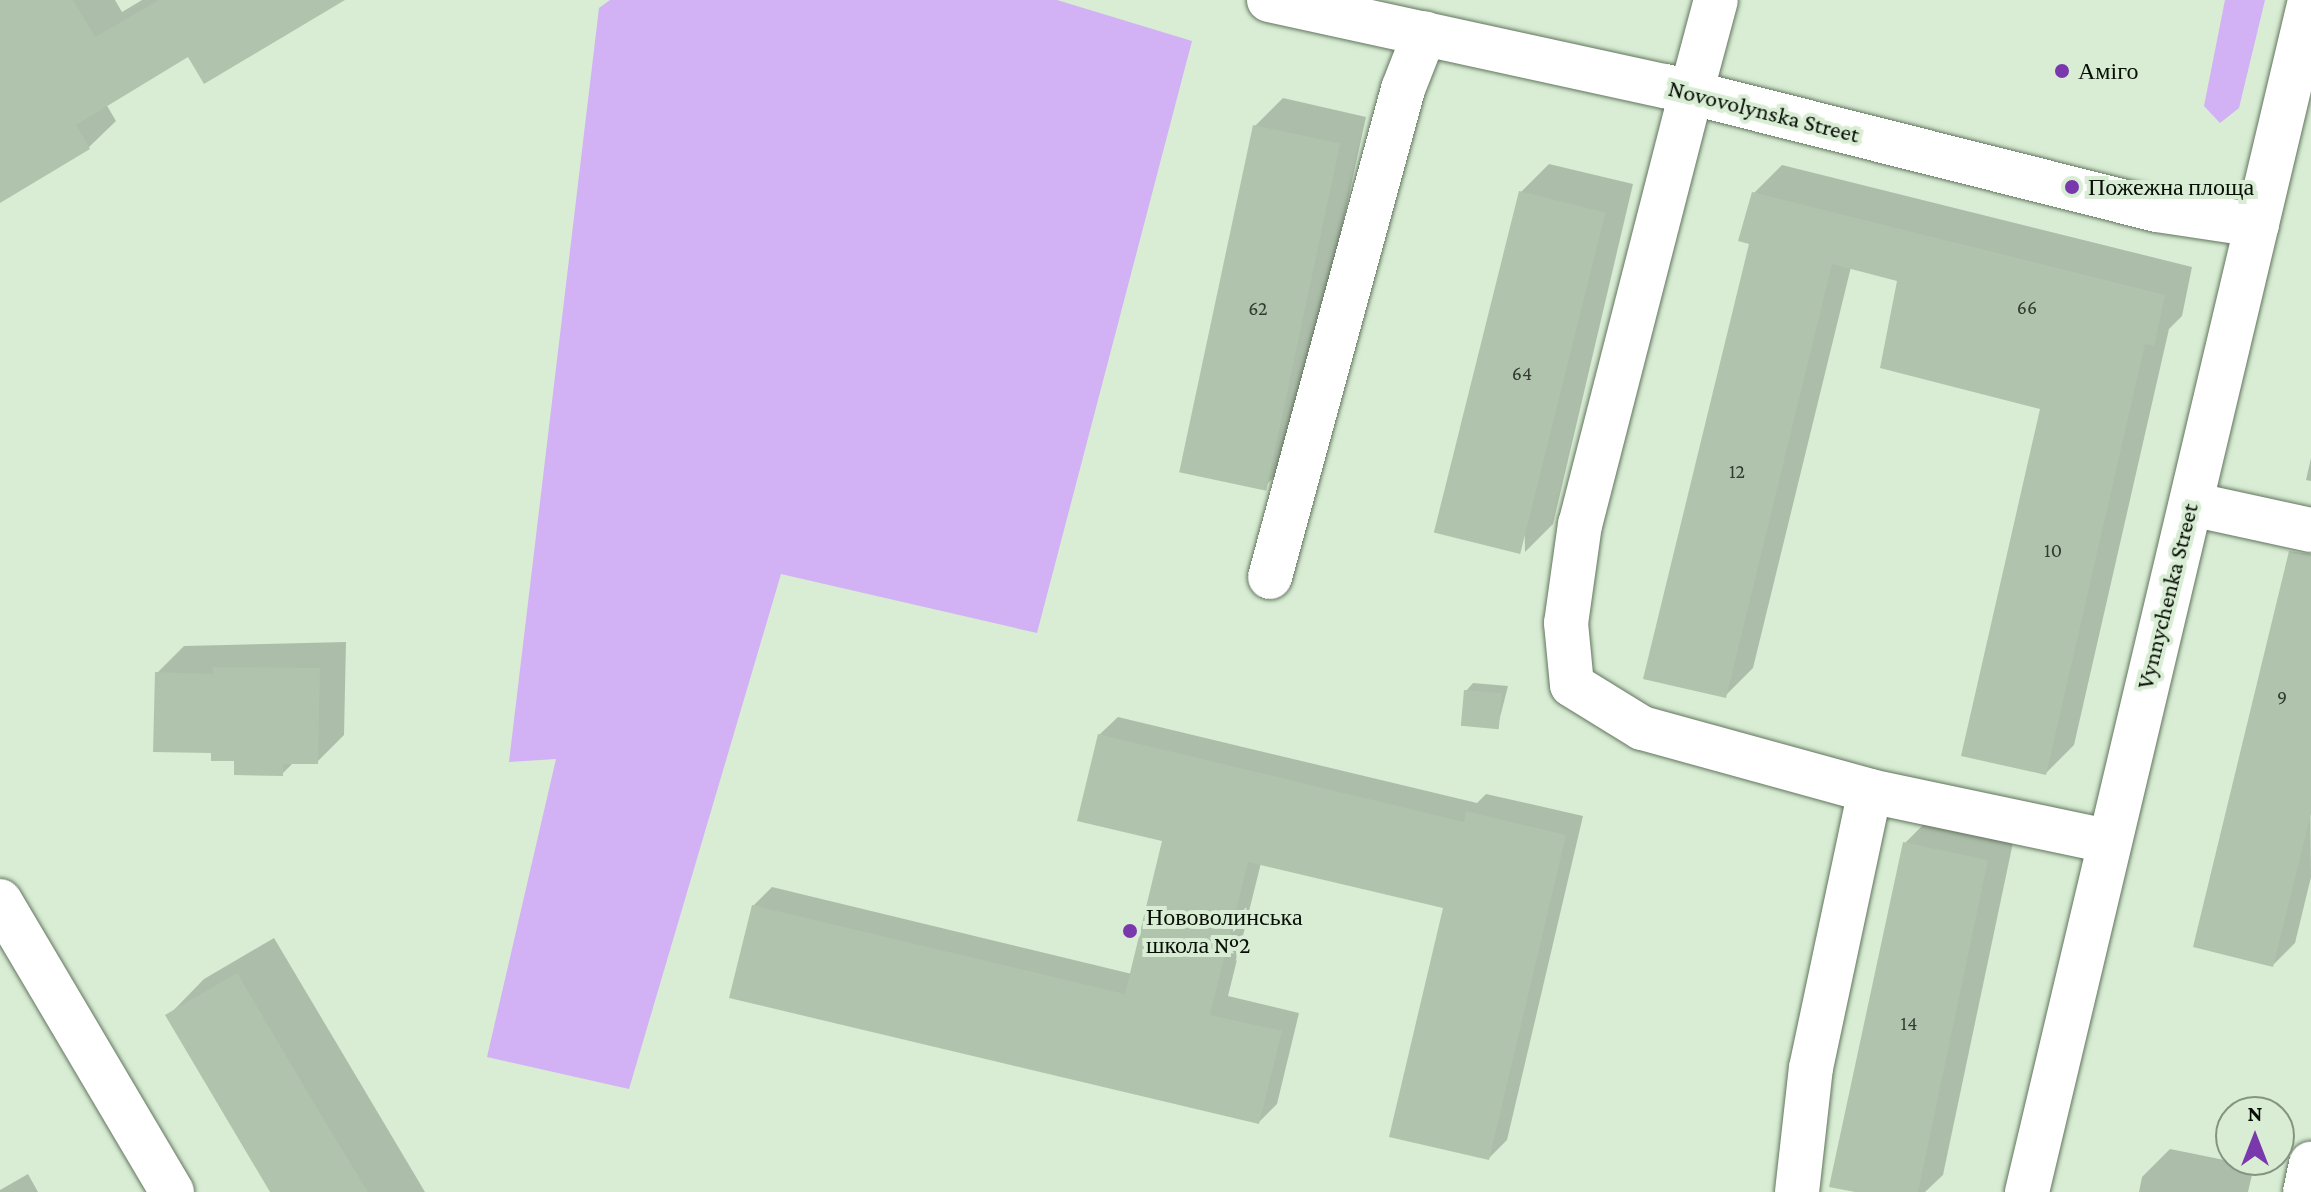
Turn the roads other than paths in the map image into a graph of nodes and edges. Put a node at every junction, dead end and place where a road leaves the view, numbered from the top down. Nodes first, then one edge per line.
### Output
1 (1269, 0) edge
2 (1716, 0) edge
3 (2310, 0) edge
4 (1425, 33) junction
5 (1691, 93) junction
6 (2257, 225) junction
7 (2191, 504) junction
8 (2311, 530) edge
9 (1270, 577) dead end
10 (1870, 791) junction
11 (2107, 841) junction
12 (0, 901) edge
13 (2311, 1164) edge
14 (172, 1192) edge
15 (1797, 1192) edge
16 (2027, 1192) edge
17 (2305, 1192) edge

1 - 4 street, Novovolynska Street
2 - 5 street
3 - 6 street, Vynnychenka Street
4 - 5 street, Novovolynska Street
4 - 9 street
5 - 6 street, Novovolynska Street
5 - 10 street
6 - 7 street, Vynnychenka Street
7 - 8 street
7 - 11 street, Vynnychenka Street
10 - 11 street
10 - 15 street
11 - 16 street, Vynnychenka Street
12 - 14 street
13 - 17 street

